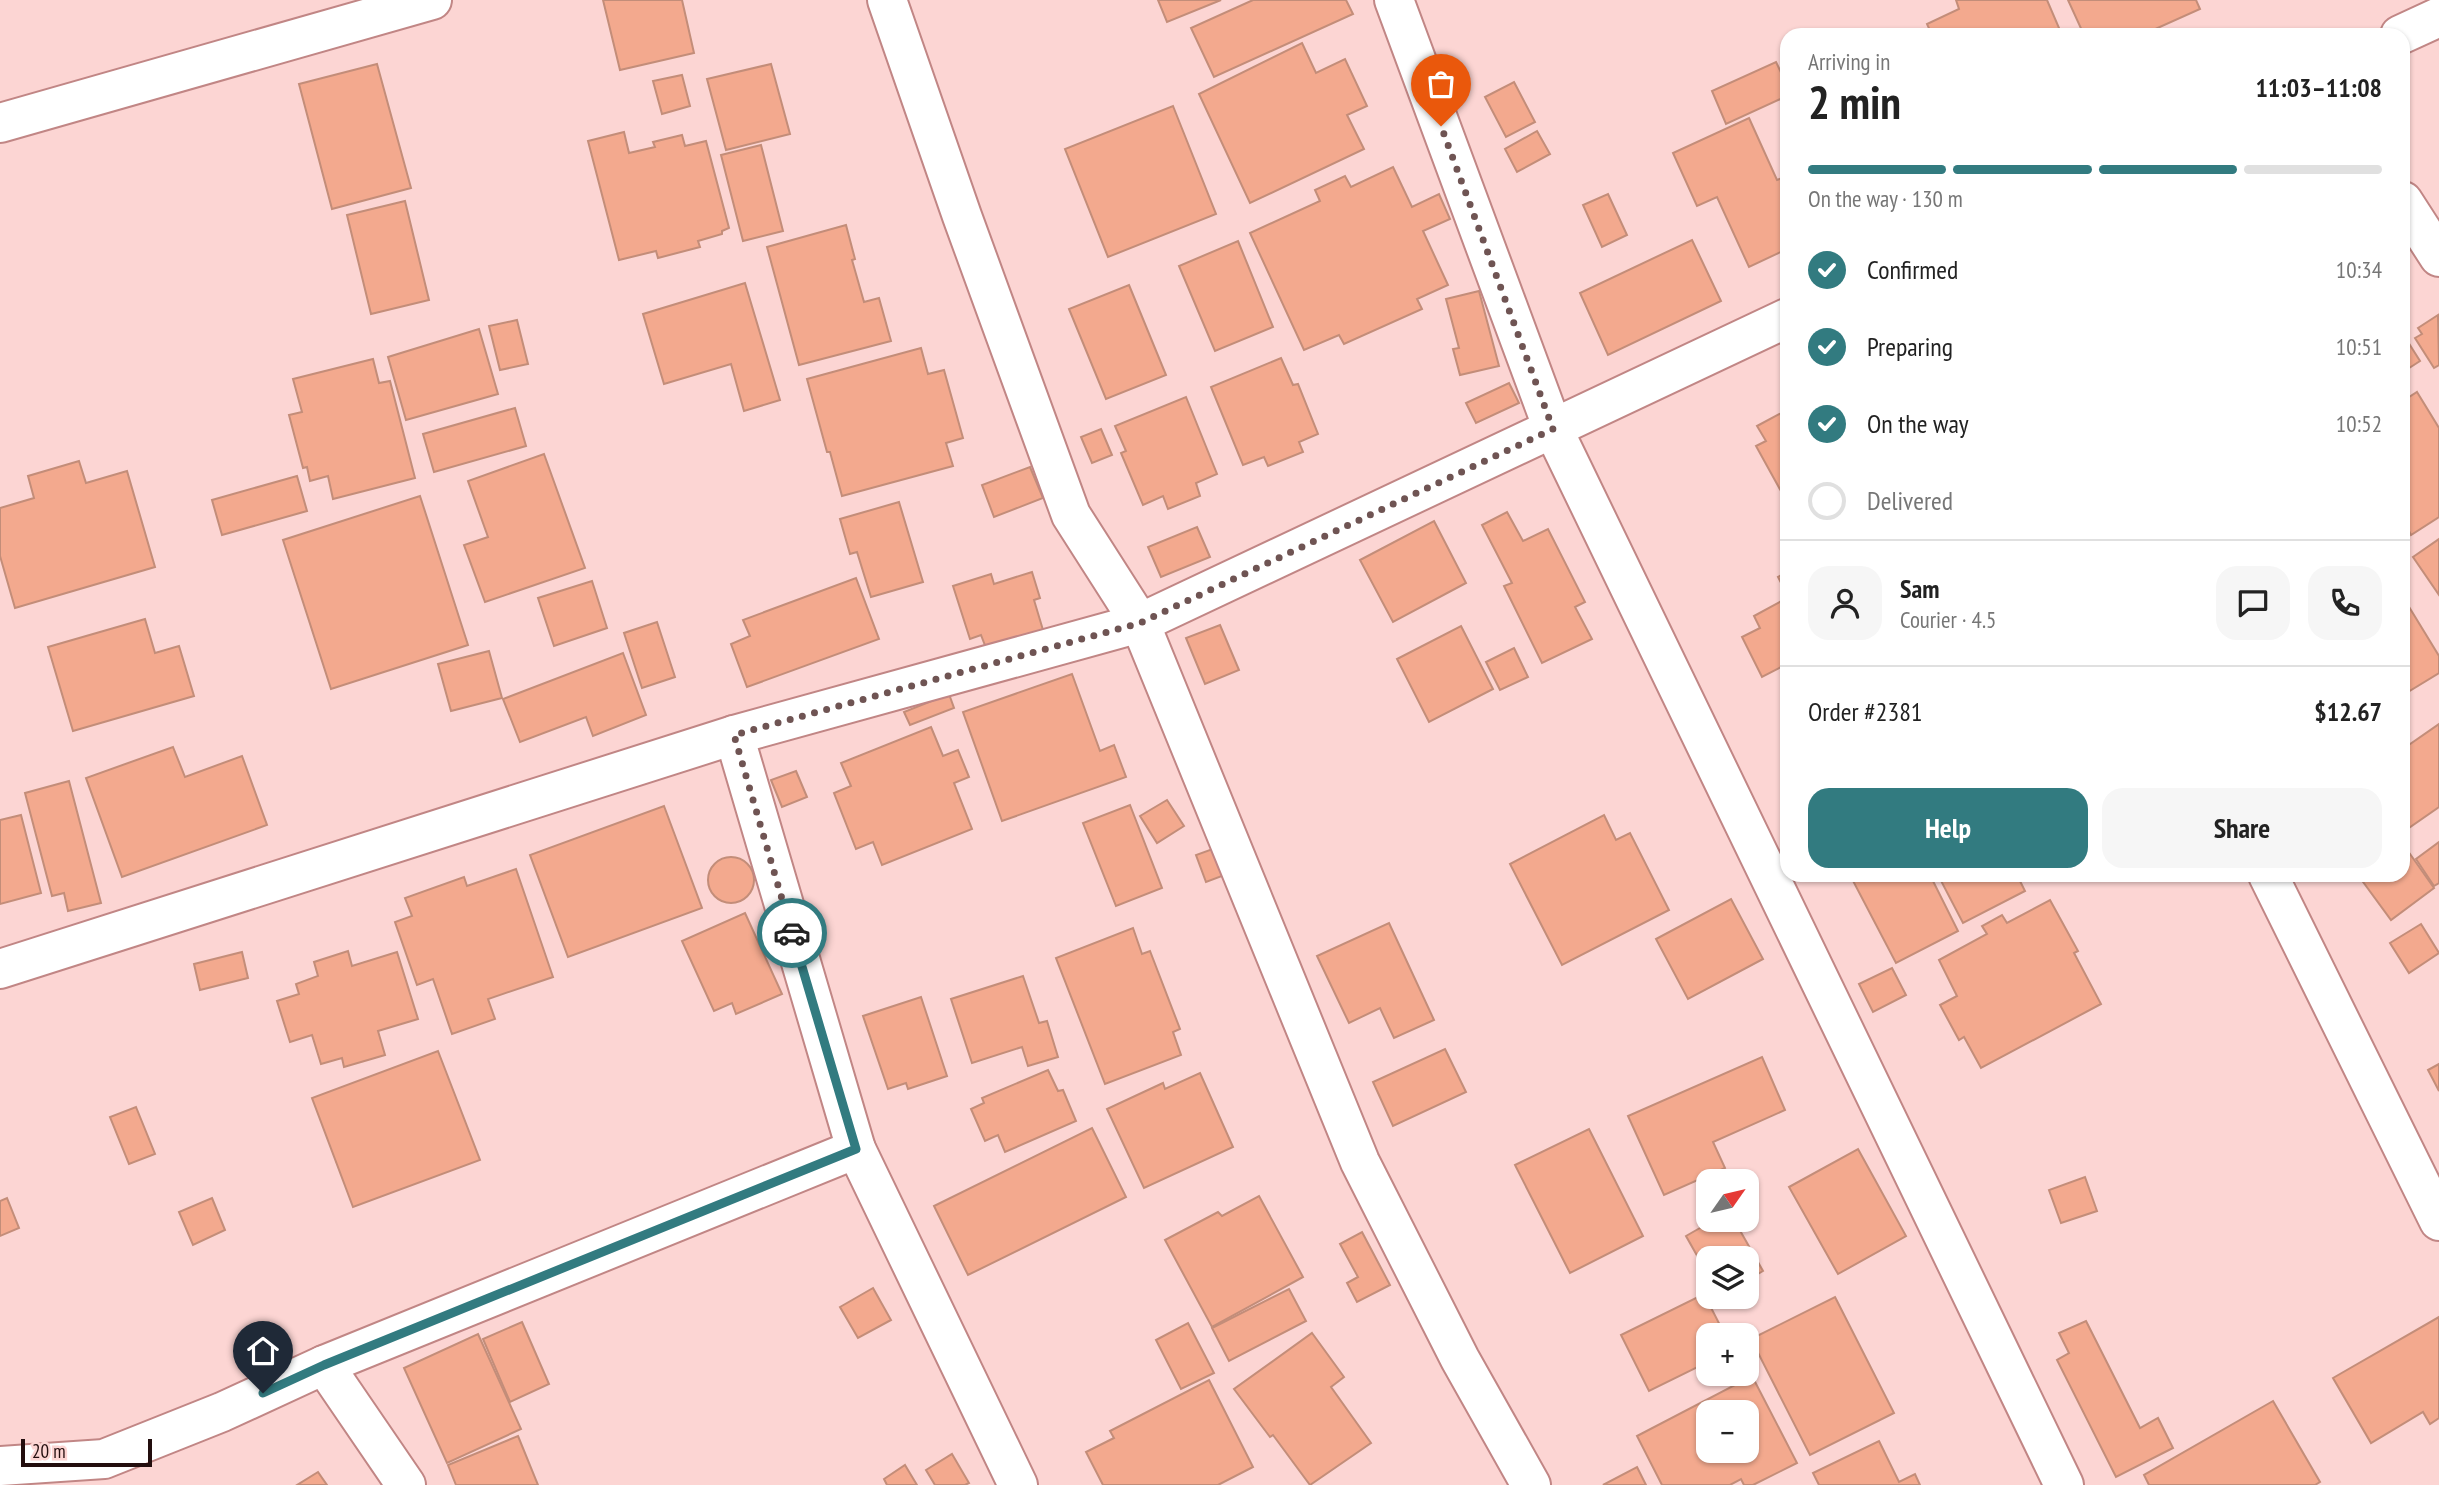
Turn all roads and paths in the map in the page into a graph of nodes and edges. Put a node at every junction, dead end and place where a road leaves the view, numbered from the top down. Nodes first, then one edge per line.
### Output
1 (432, 0) edge
2 (887, 0) edge
3 (1394, 0) edge
4 (0, 123) edge
5 (2410, 212) edge
6 (2439, 257) edge
7 (1780, 321) edge
8 (1553, 429) junction
9 (1140, 623) junction
10 (734, 735) junction
11 (2271, 882) edge
12 (0, 969) edge
13 (856, 1149) junction
14 (2439, 1221) edge
15 (324, 1365) junction
16 (0, 1466) edge
17 (406, 1485) edge
18 (1018, 1485) edge
19 (1531, 1485) edge
20 (2064, 1485) edge

1 - 4 street
2 - 9 street
3 - 8 street
5 - 6 street
7 - 8 street
8 - 9 street
8 - 20 street
9 - 10 street
9 - 19 street
10 - 12 street
10 - 13 street
11 - 14 street
13 - 15 street
13 - 18 street
15 - 16 street
15 - 17 street

